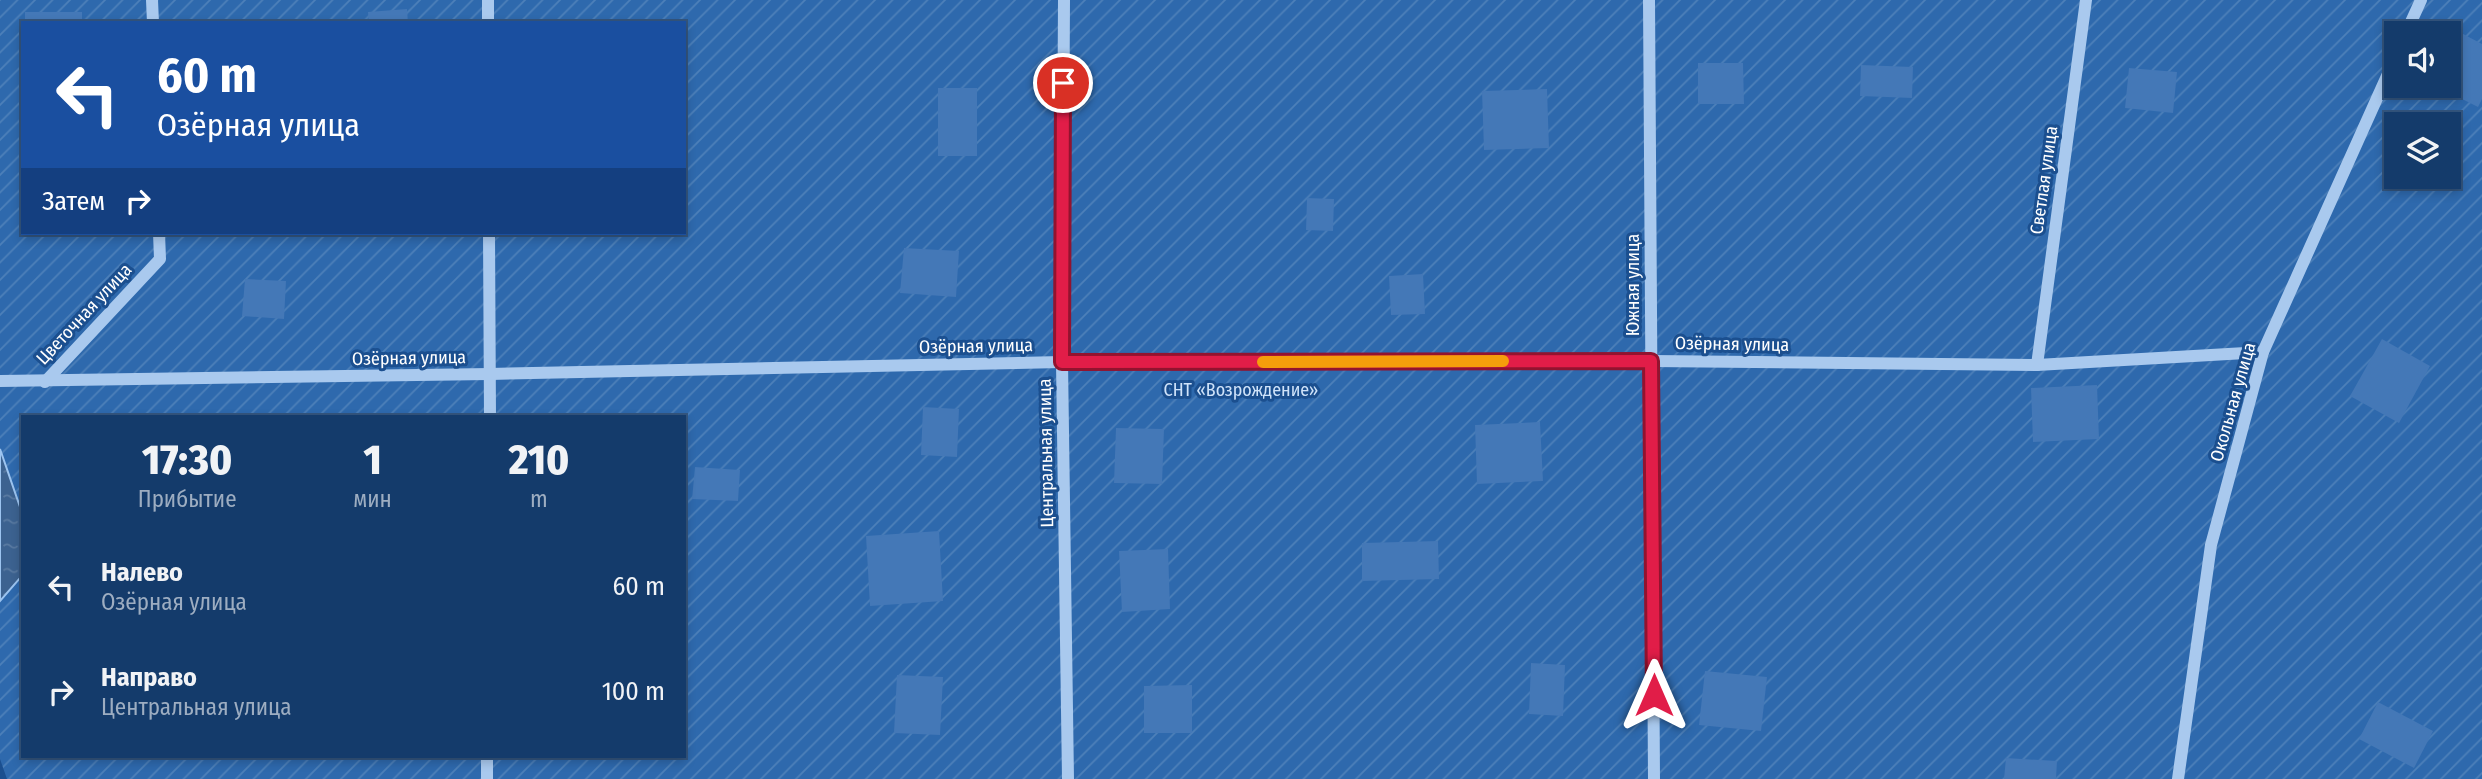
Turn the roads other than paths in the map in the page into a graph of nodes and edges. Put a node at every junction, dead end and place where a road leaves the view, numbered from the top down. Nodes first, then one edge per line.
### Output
1 (152, 0) edge
2 (488, 0) edge
3 (1064, 0) edge
4 (1649, 0) edge
5 (2086, 0) edge
6 (2421, 0) edge
7 (153, 21) edge
8 (488, 21) edge
9 (2411, 21) edge
10 (2384, 83) edge
11 (159, 235) edge
12 (489, 235) edge
13 (2263, 352) junction
14 (1651, 361) junction
15 (1062, 362) junction
16 (2037, 365) junction
17 (490, 374) junction
18 (0, 381) edge
19 (45, 382) junction
20 (490, 415) edge
21 (487, 758) edge
22 (487, 779) edge
23 (1068, 779) edge
24 (1654, 779) edge
25 (2178, 779) edge

1 - 7 street
2 - 8 street
3 - 15 street, Центральная улица
4 - 14 street, Южная улица
5 - 16 street, Светлая улица
6 - 9 street
10 - 13 street, Окольная улица
11 - 19 street, Цветочная улица
12 - 17 street
13 - 16 street, Озёрная улица
13 - 25 street, Окольная улица
14 - 15 street, Озёрная улица
14 - 16 street, Озёрная улица
14 - 24 street, Южная улица
15 - 17 street, Озёрная улица
15 - 23 street, Центральная улица
17 - 19 street, Озёрная улица
17 - 20 street
18 - 19 street, Озёрная улица
21 - 22 street

